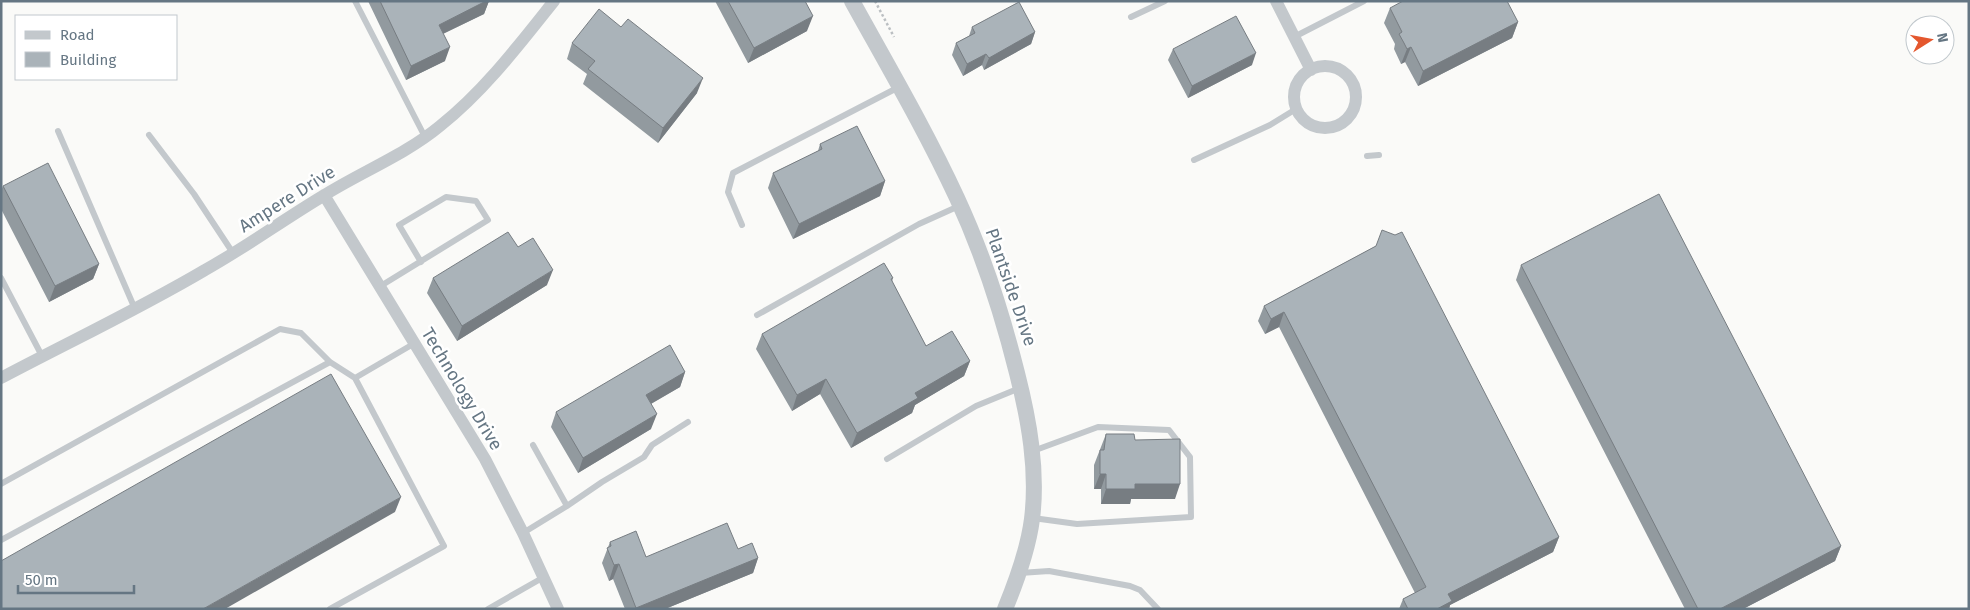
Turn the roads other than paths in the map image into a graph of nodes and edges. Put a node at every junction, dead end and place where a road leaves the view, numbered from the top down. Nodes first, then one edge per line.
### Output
1 (355, 1) edge
2 (554, 1) edge
3 (852, 1) edge
4 (1165, 1) edge
5 (1276, 1) edge
6 (1364, 1) edge
7 (1131, 17) dead end
8 (1294, 37) junction
9 (1311, 70) junction
10 (899, 87) junction
11 (1296, 109) junction
12 (58, 131) dead end
13 (149, 135) dead end
14 (425, 137) junction
15 (1379, 155) dead end
16 (1367, 156) dead end
17 (1194, 160) dead end
18 (324, 195) junction
19 (960, 206) junction
20 (742, 226) dead end
21 (233, 254) junction
22 (421, 262) junction
23 (1, 278) edge
24 (379, 287) junction
25 (136, 309) junction
26 (757, 315) dead end
27 (415, 343) junction
28 (42, 356) junction
29 (330, 362) junction
30 (1, 378) edge
31 (355, 378) junction
32 (1021, 388) junction
33 (688, 422) dead end
34 (533, 445) dead end
35 (1032, 452) junction
36 (887, 459) dead end
37 (1, 484) edge
38 (567, 506) junction
39 (1032, 518) junction
40 (523, 533) junction
41 (1, 540) edge
42 (1019, 573) junction
43 (544, 578) junction
44 (330, 609) edge
45 (488, 609) edge
46 (558, 609) edge
47 (1005, 609) edge
48 (1158, 609) edge

1 - 14 lane
2 - 14 street, Ampere Drive
3 - 10 street, Plantside Drive
4 - 7 lane
5 - 8 street
6 - 8 lane
8 - 9 street
9 - 11 street
9 - 11 street
10 - 19 street, Plantside Drive
10 - 20 lane
11 - 17 lane
12 - 25 lane
13 - 21 lane
14 - 18 street, Ampere Drive
15 - 16 lane
18 - 21 street, Ampere Drive
18 - 24 street, Technology Drive
19 - 26 lane
19 - 32 street, Plantside Drive
21 - 25 street, Ampere Drive
22 - 22 lane
22 - 24 lane
23 - 28 lane
24 - 27 street, Technology Drive
25 - 28 street, Ampere Drive
27 - 31 lane
27 - 40 street, Technology Drive
28 - 30 street, Ampere Drive
29 - 31 lane
29 - 37 lane
29 - 41 lane
31 - 44 lane
32 - 35 street, Plantside Drive
32 - 36 lane
33 - 38 lane
34 - 38 lane
35 - 39 street, Plantside Drive
35 - 39 lane
38 - 40 lane
39 - 42 street, Plantside Drive
40 - 43 street, Technology Drive
42 - 47 street, Plantside Drive
42 - 48 lane
43 - 45 lane
43 - 46 street, Technology Drive

